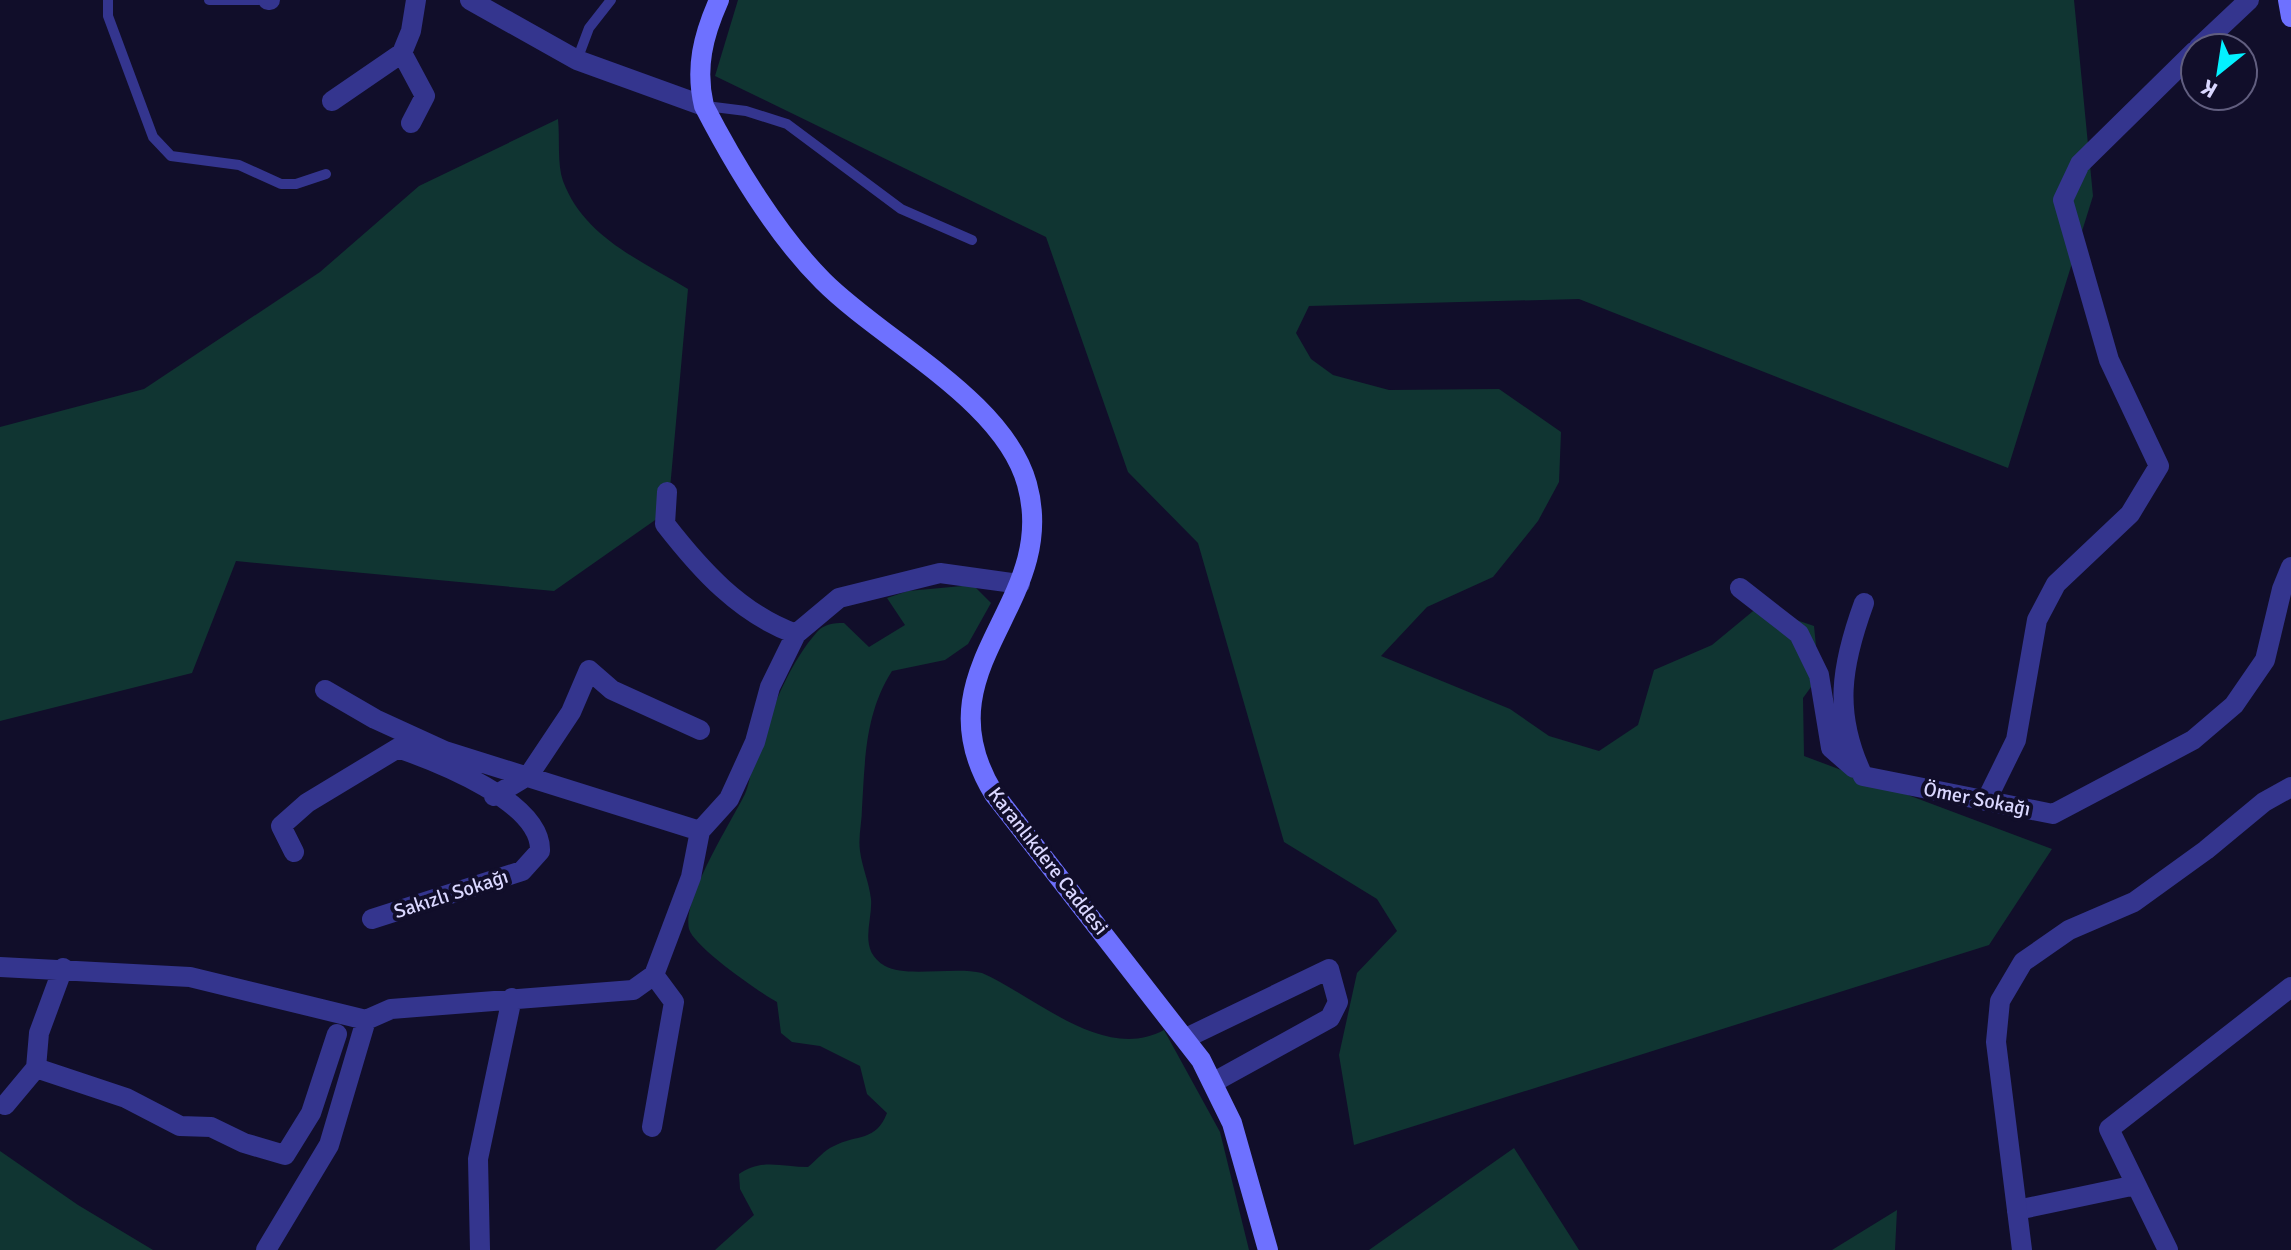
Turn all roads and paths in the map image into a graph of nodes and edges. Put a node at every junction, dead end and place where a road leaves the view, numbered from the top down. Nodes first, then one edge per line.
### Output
1 (108, 0) edge
2 (209, 0) edge
3 (269, 0) edge
4 (416, 0) edge
5 (470, 0) edge
6 (611, 0) edge
7 (719, 0) edge
8 (2249, 0) edge
9 (2288, 0) edge
10 (2291, 17) edge
11 (2216, 32) edge
12 (402, 53) junction
13 (577, 60) junction
14 (2179, 68) edge
15 (332, 101) dead end
16 (704, 106) junction
17 (411, 123) dead end
18 (326, 174) dead end
19 (972, 240) dead end
20 (667, 492) dead end
21 (2291, 567) edge
22 (1020, 584) junction
23 (1740, 588) dead end
24 (1864, 603) dead end
25 (796, 634) junction
26 (325, 690) dead end
27 (700, 730) dead end
28 (529, 775) junction
29 (1863, 776) junction
30 (2291, 787) edge
31 (494, 796) junction
32 (1986, 801) junction
33 (700, 831) junction
34 (294, 852) dead end
35 (372, 919) dead end
36 (0, 967) edge
37 (63, 968) junction
38 (654, 975) junction
39 (2291, 987) edge
40 (512, 998) junction
41 (366, 1020) junction
42 (337, 1034) dead end
43 (1186, 1038) junction
44 (36, 1068) junction
45 (1214, 1082) junction
46 (5, 1105) dead end
47 (652, 1127) dead end
48 (2136, 1185) junction
49 (2017, 1210) junction
50 (266, 1250) edge
51 (480, 1250) edge
52 (1268, 1250) edge
53 (2022, 1250) edge
54 (2168, 1250) edge

1 - 18 lane
2 - 3 lane
4 - 12 street
5 - 13 street
6 - 13 lane
7 - 16 main road, Karanlıkdere Caddesi
8 - 11 street
9 - 10 main road
12 - 15 street
12 - 17 street
13 - 16 street
14 - 32 street
16 - 19 lane
16 - 22 main road, Karanlıkdere Caddesi
20 - 25 street
21 - 32 street, Ömer Sokağı
22 - 25 street
22 - 43 main road, Karanlıkdere Caddesi
23 - 29 street
24 - 29 street
25 - 33 street
26 - 28 street
27 - 28 street
28 - 31 street
28 - 33 street
29 - 32 street, Ömer Sokağı
30 - 49 street
31 - 34 street, Sakızlı Sokağı
31 - 35 street, Sakızlı Sokağı
33 - 38 street
36 - 37 street
37 - 41 street
37 - 44 street
38 - 40 street
38 - 47 street
39 - 48 street
40 - 41 street
40 - 51 street
41 - 50 street
42 - 44 street
43 - 45 main road, Karanlıkdere Caddesi
43 - 45 street
44 - 46 street
45 - 52 main road, Karanlıkdere Caddesi
48 - 49 street
48 - 54 street
49 - 53 street

